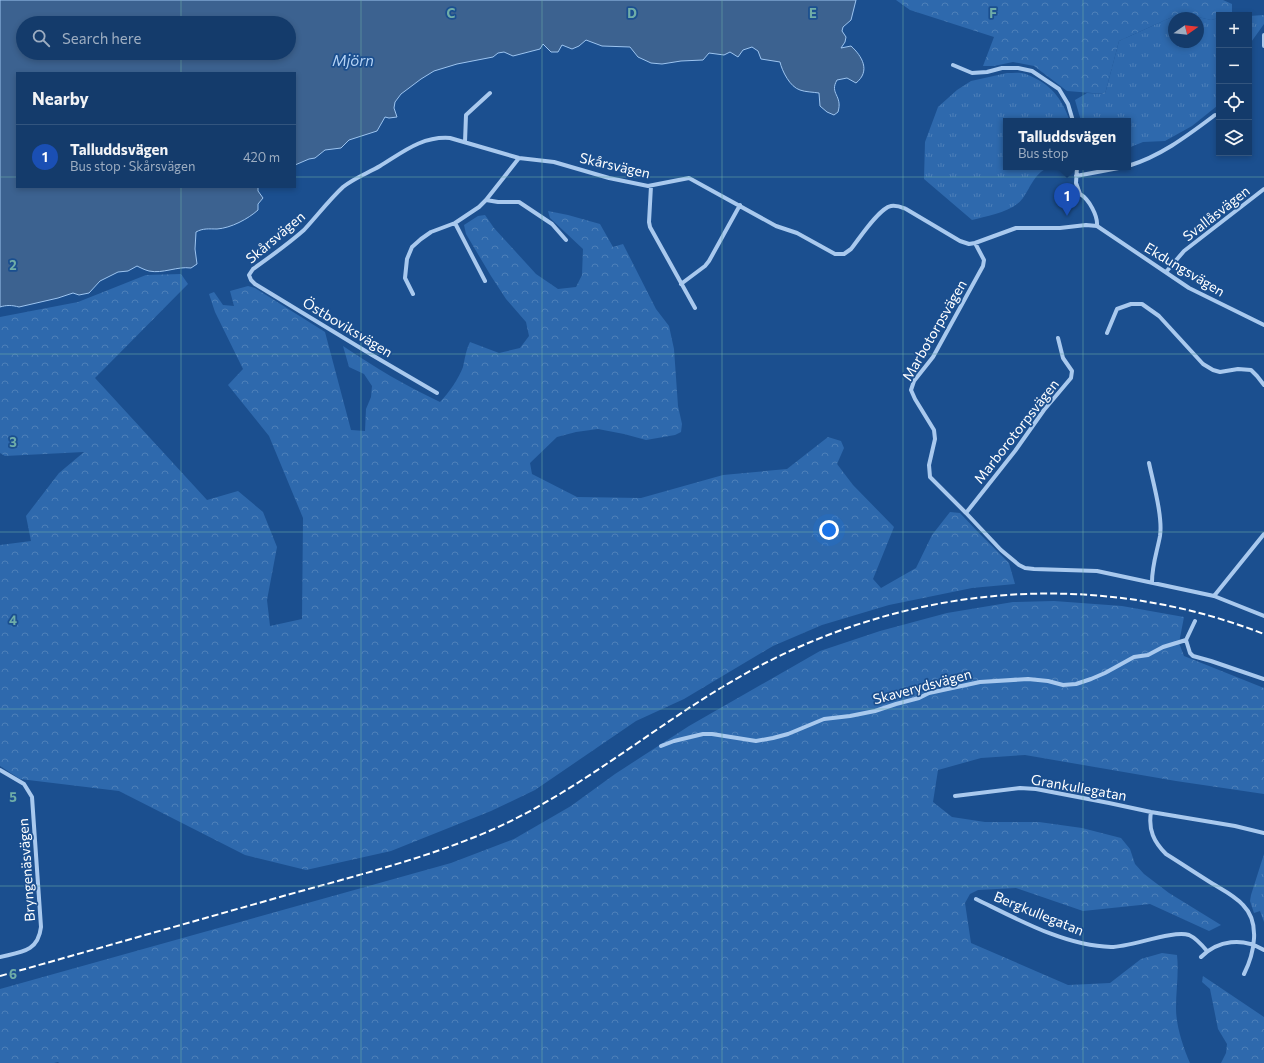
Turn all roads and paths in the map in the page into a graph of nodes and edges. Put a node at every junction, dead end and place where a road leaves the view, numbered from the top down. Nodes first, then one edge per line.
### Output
1 (1264, 36) edge
2 (1264, 46) edge
3 (953, 65) dead end
4 (490, 93) dead end
5 (1215, 115) dead end
6 (1073, 118) edge
7 (465, 142) junction
8 (519, 158) junction
9 (1131, 165) edge
10 (1077, 170) edge
11 (1108, 170) edge
12 (1076, 176) junction
13 (651, 186) junction
14 (1264, 189) edge
15 (486, 200) junction
16 (740, 206) junction
17 (455, 222) junction
18 (1097, 226) junction
19 (566, 240) dead end
20 (975, 243) junction
21 (1166, 272) junction
22 (249, 278) joint
23 (485, 281) dead end
24 (681, 284) junction
25 (413, 294) dead end
26 (695, 308) dead end
27 (1264, 325) edge
28 (1107, 333) dead end
29 (1058, 338) dead end
30 (1264, 385) edge
31 (437, 393) dead end
32 (1149, 463) dead end
33 (966, 513) junction
34 (1264, 534) edge
35 (1152, 582) junction
36 (1214, 596) junction
37 (1264, 616) edge
38 (1195, 621) dead end
39 (1186, 640) junction
40 (1264, 680) edge
41 (661, 746) dead end
42 (0, 770) edge
43 (955, 796) dead end
44 (1151, 812) junction
45 (1264, 833) edge
46 (976, 899) dead end
47 (1253, 945) junction
48 (1264, 950) edge
49 (1207, 951) junction
50 (0, 957) edge
51 (1201, 957) dead end
52 (1244, 974) dead end

1 - 2 street
3 - 6 street
4 - 7 street
5 - 9 street
7 - 8 street, Skårsvägen
7 - 22 street, Skårsvägen
8 - 13 street, Skårsvägen
8 - 15 street
10 - 12 street
11 - 12 street
12 - 18 street
13 - 16 street, Skårsvägen
13 - 24 street
14 - 21 street, Svallåsvägen
15 - 17 street
15 - 19 street
16 - 20 street, Skårsvägen
16 - 24 street
17 - 23 street
17 - 25 street
18 - 20 street
18 - 21 street, Ekdungsvägen
20 - 33 street, Marbotorpsvägen
21 - 27 street, Ekdungsvägen
22 - 31 street, Östboviksvägen
24 - 26 street
28 - 30 street
29 - 33 street, Marborotorpsvägen
32 - 35 street
33 - 35 street, Marbotorpsvägen
34 - 36 street
35 - 36 street, Marbotorpsvägen
36 - 37 street, Marbotorpsvägen
38 - 39 street
39 - 40 street
39 - 41 street, Skaverydsvägen
42 - 50 street, Bryngenäsvägen
43 - 44 street, Grankullegatan
44 - 45 street, Grankullegatan
44 - 47 street
46 - 49 street, Bergkullegatan
47 - 48 street
47 - 49 street
47 - 52 street
49 - 51 street

